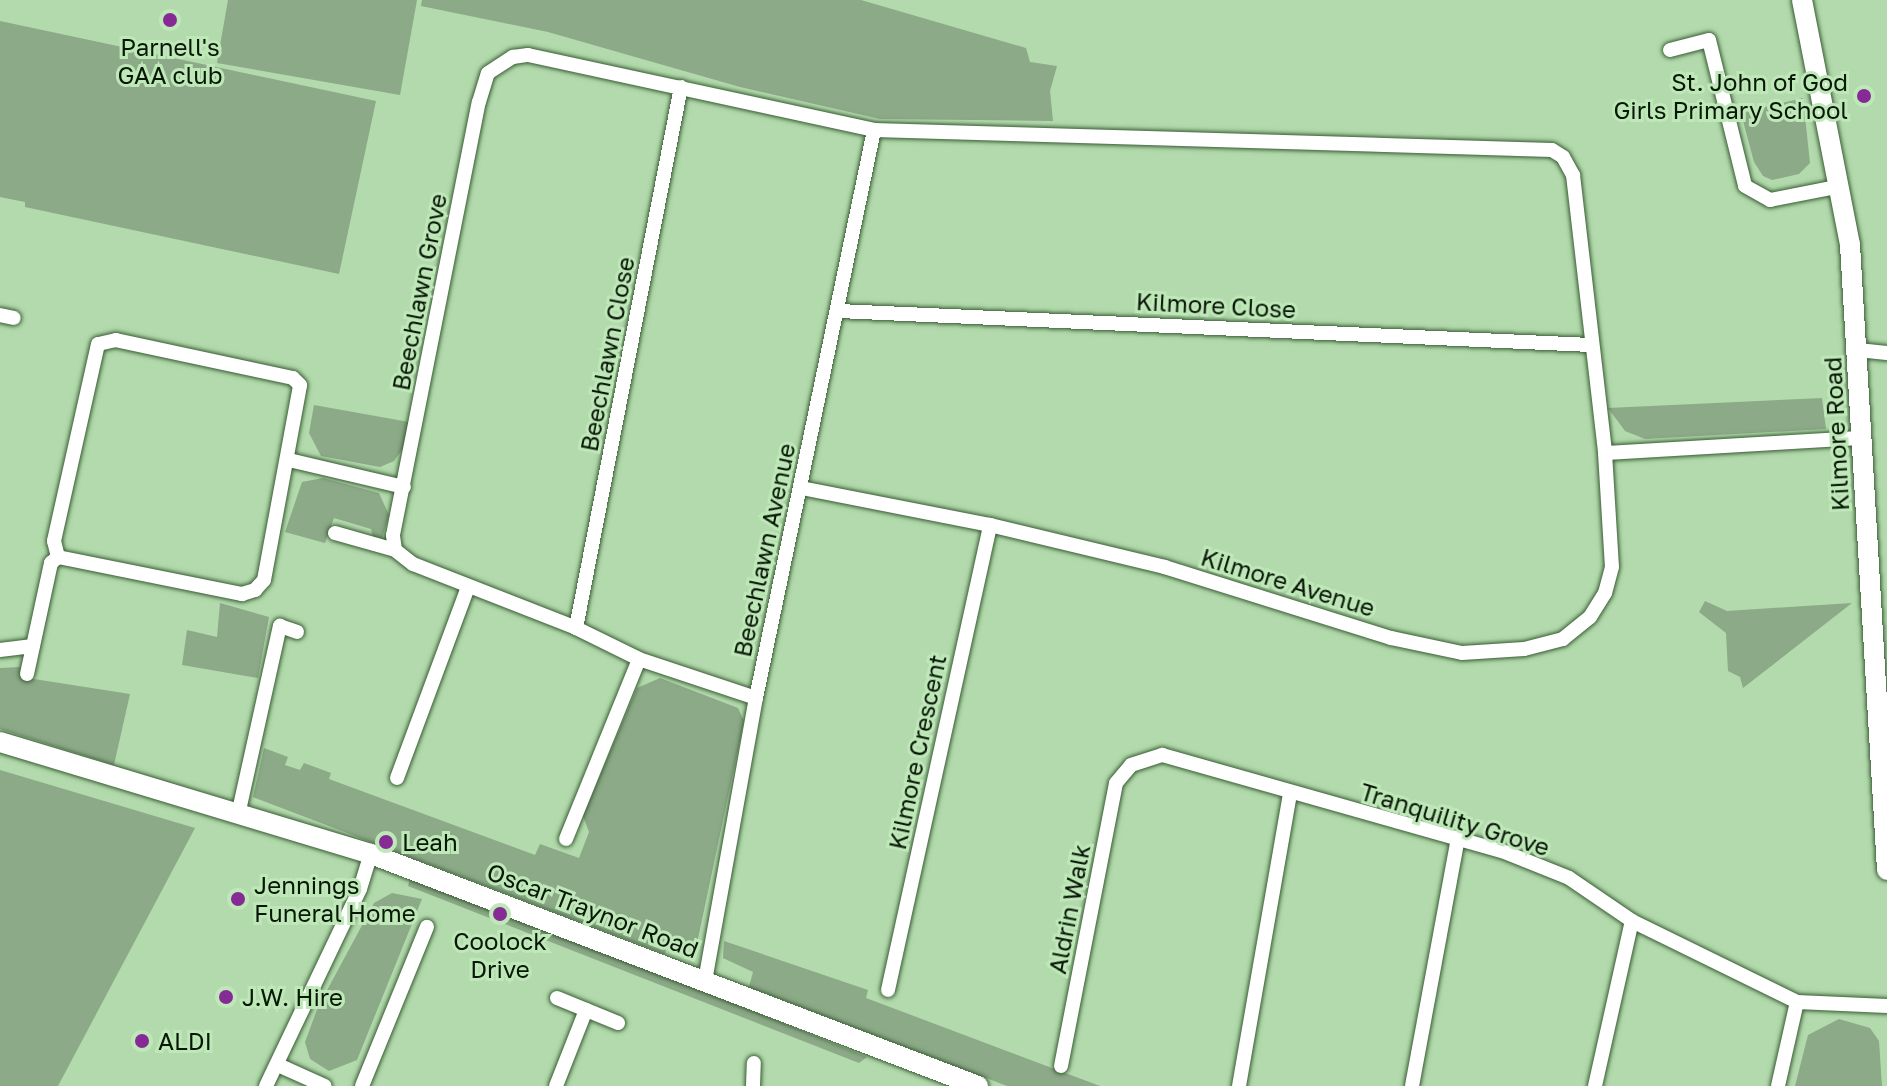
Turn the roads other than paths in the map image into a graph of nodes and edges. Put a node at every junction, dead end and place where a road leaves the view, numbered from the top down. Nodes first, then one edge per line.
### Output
1 (1802, 0) edge
2 (1670, 50) dead end
3 (513, 57) joint
4 (681, 87) junction
5 (874, 130) junction
6 (1841, 186) junction
7 (839, 311) junction
8 (1591, 345) junction
9 (1858, 350) junction
10 (1887, 353) edge
11 (1861, 438) junction
12 (1605, 453) junction
13 (289, 460) junction
14 (404, 487) junction
15 (801, 488) junction
16 (990, 525) junction
17 (335, 533) dead end
18 (395, 550) junction
19 (58, 557) junction
20 (468, 587) junction
21 (1879, 596) edge
22 (576, 628) junction
23 (297, 632) dead end
24 (33, 646) junction
25 (0, 650) edge
26 (639, 659) junction
27 (27, 674) dead end
28 (756, 698) junction
29 (0, 742) edge
30 (1131, 765) joint
31 (397, 778) dead end
32 (1290, 794) junction
33 (238, 815) junction
34 (1458, 838) junction
35 (566, 839) dead end
36 (371, 854) junction
37 (1887, 870) edge
38 (1632, 921) junction
39 (427, 927) dead end
40 (705, 981) junction
41 (888, 990) dead end
42 (557, 998) dead end
43 (1797, 1002) junction
44 (1887, 1006) edge
45 (586, 1010) junction
46 (618, 1023) dead end
47 (754, 1063) dead end
48 (278, 1065) junction
49 (1061, 1066) dead end
50 (266, 1086) edge
51 (325, 1086) edge
52 (362, 1086) edge
53 (556, 1086) edge
54 (753, 1086) edge
55 (978, 1086) edge
56 (1239, 1086) edge
57 (1412, 1086) edge
58 (1595, 1086) edge
59 (1778, 1086) edge

1 - 6 main road, Kilmore Road
2 - 6 street
3 - 4 street, Kilmore Avenue
3 - 14 street, Beechlawn Grove
4 - 5 street, Kilmore Avenue
4 - 22 street, Beechlawn Close
5 - 7 street, Beechlawn Avenue
5 - 8 street, Kilmore Avenue
6 - 9 main road, Kilmore Road
7 - 8 street, Kilmore Close
7 - 15 street, Beechlawn Avenue
8 - 12 street, Kilmore Avenue
9 - 10 street
9 - 11 main road, Kilmore Road
11 - 12 street
11 - 21 main road, Kilmore Road
12 - 16 street, Kilmore Avenue
13 - 14 street
13 - 19 street
13 - 19 street
14 - 18 street, Beechlawn Grove
15 - 16 street, Kilmore Avenue
15 - 28 street, Beechlawn Avenue
16 - 41 street, Kilmore Crescent
17 - 18 street
18 - 20 street
19 - 24 street
20 - 22 street
20 - 31 street
21 - 37 main road, Kilmore Road
22 - 26 street
23 - 33 street
24 - 25 street
24 - 27 street
26 - 28 street
26 - 35 street
28 - 40 street, Beechlawn Avenue
29 - 33 main road, Oscar Traynor Road
30 - 32 street, Tranquility Grove
30 - 49 street, Aldrin Walk
32 - 34 street, Tranquility Grove
32 - 56 street
33 - 36 main road, Oscar Traynor Road
34 - 38 street, Tranquility Grove
34 - 57 street
36 - 40 main road, Oscar Traynor Road
36 - 48 street
38 - 43 street, Tranquility Grove
38 - 58 street
39 - 52 street
40 - 55 main road, Oscar Traynor Road
42 - 45 street
43 - 44 street, Tranquility Grove
43 - 59 street
45 - 46 street
45 - 53 street
47 - 54 street
48 - 50 street
48 - 51 street

